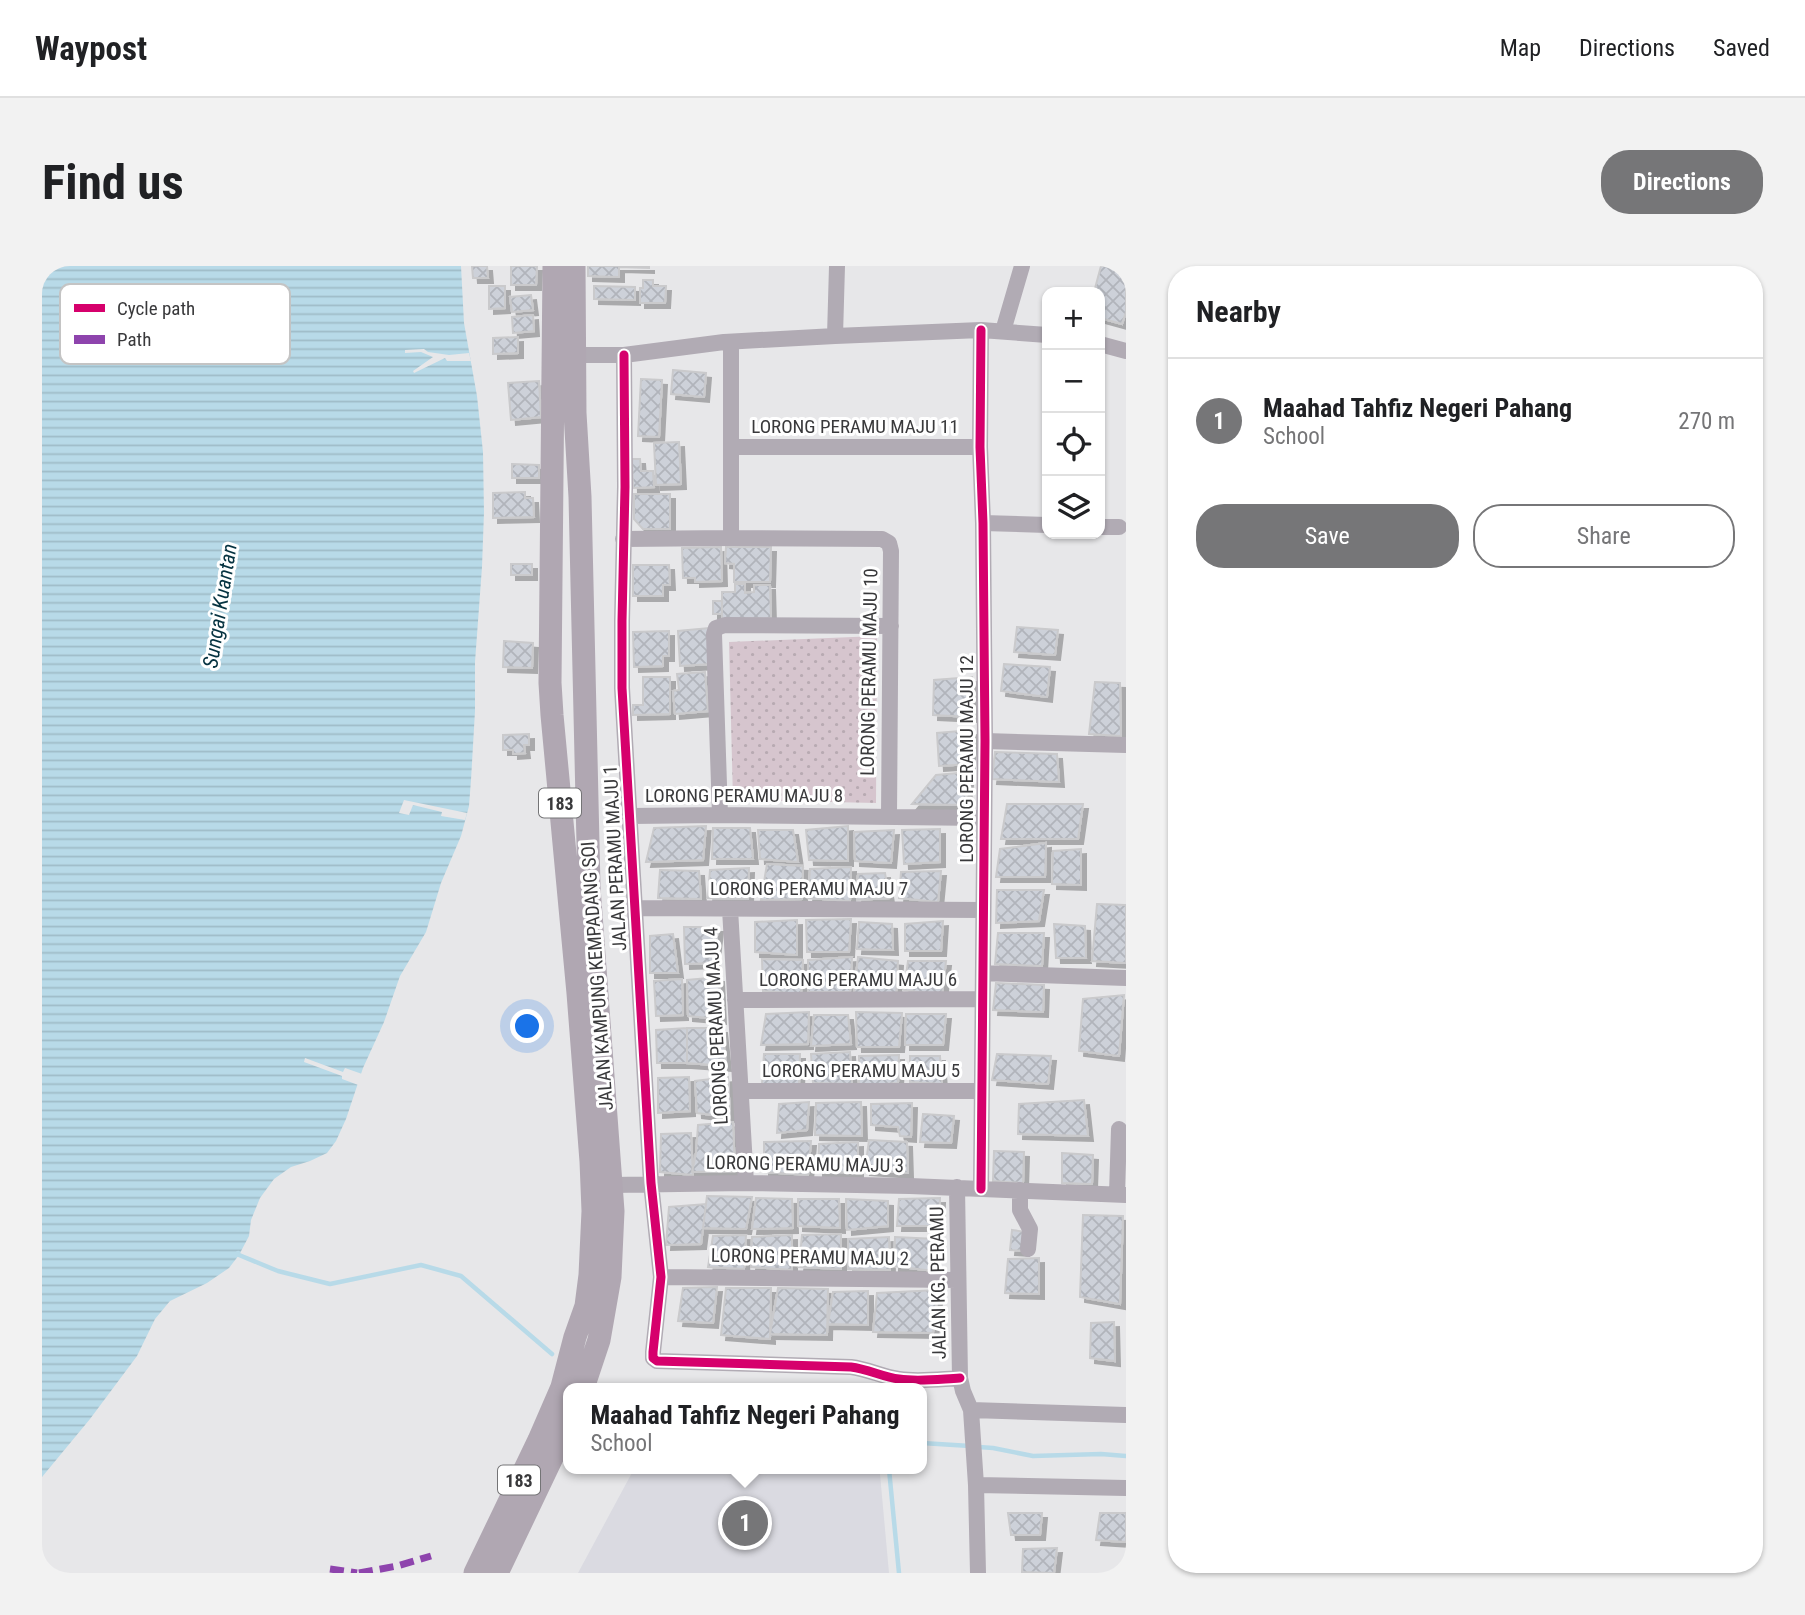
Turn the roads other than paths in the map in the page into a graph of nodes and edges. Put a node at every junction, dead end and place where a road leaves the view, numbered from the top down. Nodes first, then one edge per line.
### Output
1 (554, 266) edge
2 (574, 266) edge
3 (837, 266) edge
4 (1022, 266) edge
5 (981, 330) junction
6 (1003, 331) junction
7 (1042, 335) edge
8 (835, 336) junction
9 (731, 342) junction
10 (1105, 345) edge
11 (1126, 351) edge
12 (575, 355) junction
13 (624, 355) junction
14 (731, 447) junction
15 (980, 447) junction
16 (983, 523) junction
17 (1042, 525) edge
18 (1105, 527) edge
19 (1119, 527) dead end
20 (731, 538) junction
21 (623, 539) junction
22 (891, 626) junction
23 (550, 683) junction
24 (584, 684) junction
25 (985, 741) junction
26 (1126, 744) edge
27 (720, 815) junction
28 (631, 816) junction
29 (889, 816) junction
30 (984, 818) junction
31 (635, 908) junction
32 (730, 909) junction
33 (983, 910) junction
34 (983, 973) junction
35 (1126, 978) edge
36 (982, 999) junction
37 (735, 1000) junction
38 (741, 1091) junction
39 (981, 1091) junction
40 (1119, 1129) dead end
41 (652, 1183) junction
42 (746, 1183) junction
43 (612, 1185) junction
44 (957, 1187) junction
45 (981, 1189) junction
46 (1020, 1190) junction
47 (1121, 1195) edge
48 (1028, 1249) dead end
49 (661, 1276) junction
50 (958, 1280) junction
51 (960, 1378) junction
52 (573, 1383) edge
53 (575, 1383) edge
54 (563, 1403) edge
55 (971, 1410) junction
56 (1126, 1415) edge
57 (563, 1435) edge
58 (976, 1485) junction
59 (1126, 1488) edge
60 (475, 1573) edge
61 (498, 1573) edge
62 (978, 1573) edge

1 - 23 highway, JALAN KAMPUNG KEMPADANG SOI / 183
2 - 12 highway, JALAN KAMPUNG KEMPADANG SOI / 183
3 - 8 street
4 - 6 street
5 - 6 street
5 - 8 street
5 - 15 street, LORONG PERAMU MAJU 12
6 - 7 street
8 - 9 street
9 - 13 street
9 - 14 street
10 - 11 street
12 - 13 street
12 - 24 highway, JALAN KAMPUNG KEMPADANG SOI / 183
13 - 21 street, JALAN PERAMU MAJU 1
14 - 15 street, LORONG PERAMU MAJU 11
14 - 20 street
15 - 16 street, LORONG PERAMU MAJU 12
16 - 17 street
16 - 25 street, LORONG PERAMU MAJU 12
18 - 19 street
20 - 21 street, LORONG PERAMU MAJU 10
20 - 22 street, LORONG PERAMU MAJU 10
21 - 28 street, JALAN PERAMU MAJU 1
22 - 27 street
22 - 29 street, LORONG PERAMU MAJU 10
23 - 24 highway
23 - 52 highway, JALAN KAMPUNG KEMPADANG SOI / 183
24 - 43 highway, JALAN KAMPUNG KEMPADANG SOI / 183
25 - 26 street
25 - 30 street, LORONG PERAMU MAJU 12
27 - 28 street, LORONG PERAMU MAJU 8
27 - 29 street, LORONG PERAMU MAJU 8
28 - 31 street, JALAN PERAMU MAJU 1
29 - 30 street, LORONG PERAMU MAJU 8
30 - 33 street, LORONG PERAMU MAJU 12
31 - 32 street, LORONG PERAMU MAJU 7
31 - 41 street, JALAN PERAMU MAJU 1
32 - 33 street, LORONG PERAMU MAJU 7
32 - 37 street, LORONG PERAMU MAJU 4
33 - 34 street, LORONG PERAMU MAJU 12
34 - 35 street
34 - 36 street, LORONG PERAMU MAJU 12
36 - 37 street, LORONG PERAMU MAJU 6
36 - 39 street, LORONG PERAMU MAJU 12
37 - 38 street, LORONG PERAMU MAJU 4
38 - 39 street, LORONG PERAMU MAJU 5
38 - 42 street, LORONG PERAMU MAJU 4
39 - 45 street, LORONG PERAMU MAJU 12
40 - 47 street
41 - 42 street, LORONG PERAMU MAJU 3
41 - 43 street, LORONG PERAMU MAJU 3
41 - 49 street, JALAN PERAMU MAJU 1
42 - 44 street, LORONG PERAMU MAJU 3
43 - 53 highway, JALAN KAMPUNG KEMPADANG SOI / 183
44 - 45 street, LORONG PERAMU MAJU 3
44 - 50 street, JALAN KG. PERAMU
45 - 46 street, LORONG PERAMU MAJU 3
46 - 47 street, LORONG PERAMU MAJU 3
46 - 48 street
49 - 50 street, LORONG PERAMU MAJU 2
49 - 51 street, JALAN PERAMU MAJU 1
50 - 51 street, JALAN KG. PERAMU
51 - 55 street, JALAN KG. PERAMU
54 - 60 highway, 183
55 - 56 street
55 - 58 street, JALAN KG. PERAMU
57 - 61 highway, 183
58 - 59 street
58 - 62 street, JALAN KG. PERAMU

